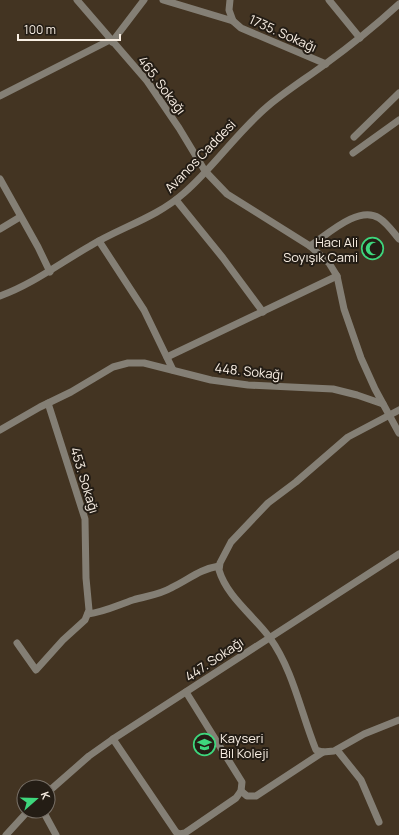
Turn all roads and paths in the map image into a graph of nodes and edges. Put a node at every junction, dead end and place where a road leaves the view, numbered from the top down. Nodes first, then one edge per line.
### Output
1 (77, 0) edge
2 (144, 0) edge
3 (163, 0) edge
4 (230, 0) edge
5 (329, 0) edge
6 (399, 4) edge
7 (233, 22) junction
8 (360, 38) junction
9 (111, 41) junction
10 (326, 64) junction
11 (399, 93) edge
12 (0, 96) edge
13 (399, 120) edge
14 (354, 137) dead end
15 (353, 153) dead end
16 (205, 171) junction
17 (0, 179) edge
18 (176, 200) junction
19 (20, 217) junction
20 (0, 229) edge
21 (399, 238) edge
22 (99, 241) junction
23 (310, 246) junction
24 (50, 272) junction
25 (337, 276) junction
26 (0, 296) edge
27 (263, 312) junction
28 (167, 357) junction
29 (173, 370) junction
30 (48, 403) junction
31 (383, 404) junction
32 (399, 410) edge
33 (390, 416) junction
34 (0, 430) edge
35 (399, 433) edge
36 (399, 554) edge
37 (219, 566) junction
38 (88, 614) junction
39 (269, 637) junction
40 (17, 643) dead end
41 (186, 692) junction
42 (399, 720) edge
43 (113, 739) junction
44 (337, 750) junction
45 (323, 752) junction
46 (56, 785) edge
47 (241, 790) junction
48 (21, 819) edge
49 (47, 819) edge
50 (379, 822) dead end
51 (6, 835) edge
52 (56, 835) edge

1 - 9 street, 465. Sokağı
2 - 9 street
3 - 7 street, 1735. Sokağı
4 - 7 street
5 - 8 street
6 - 8 street, Avanos Caddesi
7 - 10 street, 1735. Sokağı
8 - 10 street, Avanos Caddesi
9 - 12 street
9 - 16 street, 465. Sokağı
10 - 16 street, Avanos Caddesi
11 - 14 street
13 - 15 street
16 - 18 street, Avanos Caddesi
16 - 23 street, 465. Sokağı
17 - 19 street
18 - 22 street, Avanos Caddesi
18 - 27 street
19 - 20 street
19 - 24 street
21 - 23 street
22 - 24 street, Avanos Caddesi
22 - 28 street
23 - 25 street, 465. Sokağı
24 - 26 street, Avanos Caddesi
25 - 27 street
25 - 31 street
27 - 28 street
28 - 29 street
29 - 30 street, 448. Sokağı
29 - 31 street, 448. Sokağı
30 - 34 street, 448. Sokağı
30 - 38 street, 453. Sokağı
31 - 33 street
32 - 33 street
33 - 35 street
33 - 37 street
36 - 39 street, 447. Sokağı
37 - 38 street
37 - 39 street
38 - 40 street
39 - 41 street, 447. Sokağı
39 - 45 street
41 - 43 street, 447. Sokağı
41 - 47 street
42 - 44 street
43 - 46 street, 447. Sokağı
43 - 47 street
44 - 45 street
44 - 50 street
45 - 47 street
48 - 51 street
49 - 52 street

